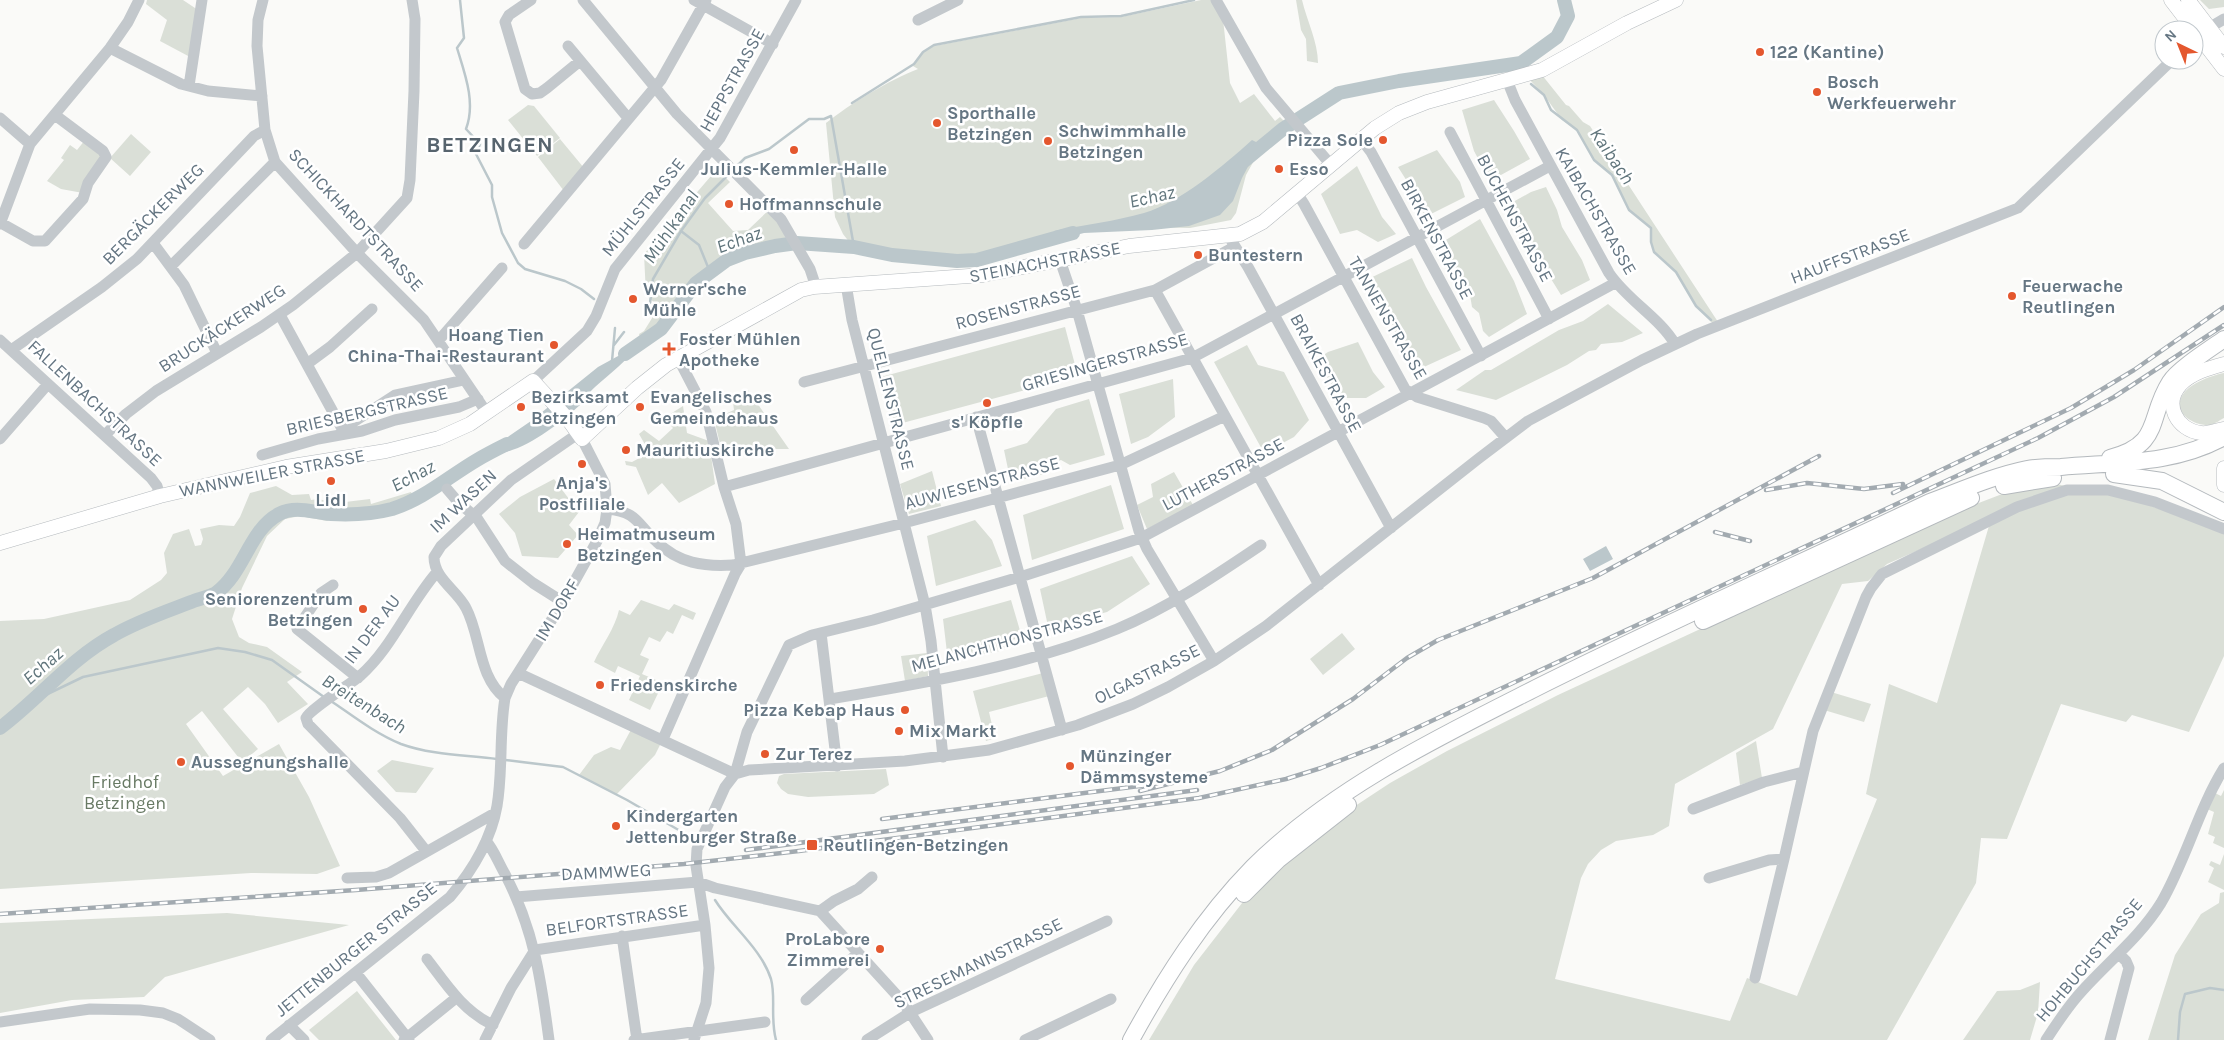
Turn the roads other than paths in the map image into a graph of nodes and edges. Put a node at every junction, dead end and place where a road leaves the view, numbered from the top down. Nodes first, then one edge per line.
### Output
1 (139, 0) edge
2 (202, 0) edge
3 (263, 0) edge
4 (412, 0) edge
5 (531, 0) edge
6 (583, 0) edge
7 (796, 0) edge
8 (958, 0) edge
9 (1216, 0) edge
10 (1676, 0) edge
11 (2171, 0) edge
12 (2188, 0) edge
13 (701, 2) edge
14 (2224, 19) edge
15 (918, 20) dead end
16 (2188, 20) edge
17 (2194, 20) edge
18 (2204, 29) edge
19 (2204, 35) edge
20 (2204, 41) edge
21 (772, 44) junction
22 (568, 46) dead end
23 (2224, 47) edge
24 (110, 48) junction
25 (580, 61) junction
26 (2224, 69) edge
27 (2162, 70) edge
28 (1507, 80) junction
29 (188, 86) junction
30 (655, 87) junction
31 (262, 96) junction
32 (55, 115) junction
33 (0, 118) edge
34 (628, 118) junction
35 (265, 130) junction
36 (1450, 132) dead end
37 (1362, 139) junction
38 (30, 144) junction
39 (712, 150) junction
40 (275, 162) junction
41 (1331, 165) junction
42 (1550, 166) junction
43 (1297, 193) junction
44 (1486, 201) junction
45 (1, 223) edge
46 (1417, 238) junction
47 (1232, 242) junction
48 (153, 243) junction
49 (524, 244) dead end
50 (358, 253) junction
51 (1060, 260) junction
52 (171, 266) junction
53 (502, 268) dead end
54 (1344, 277) junction
55 (1615, 283) junction
56 (846, 284) junction
57 (816, 287) junction
58 (1155, 290) junction
59 (372, 309) dead end
60 (1077, 310) junction
61 (280, 315) junction
62 (1274, 315) junction
63 (1549, 319) junction
64 (2224, 339) edge
65 (0, 340) edge
66 (439, 340) junction
67 (1675, 344) junction
68 (11, 350) junction
69 (217, 353) junction
70 (1481, 356) junction
71 (678, 358) junction
72 (1192, 358) junction
73 (307, 364) junction
74 (2224, 364) edge
75 (864, 365) junction
76 (464, 380) junction
77 (533, 381) junction
78 (804, 382) dead end
79 (48, 384) junction
80 (1099, 384) junction
81 (1410, 394) junction
82 (478, 399) junction
83 (487, 412) junction
84 (1225, 416) junction
85 (976, 417) junction
86 (2224, 428) edge
87 (1338, 433) junction
88 (345, 434) junction
89 (105, 435) junction
90 (581, 436) junction
91 (2224, 437) edge
92 (1506, 438) junction
93 (0, 439) edge
94 (884, 442) junction
95 (2224, 446) edge
96 (262, 455) dead end
97 (2096, 464) junction
98 (1120, 465) junction
99 (2224, 468) edge
100 (2114, 474) junction
101 (1258, 476) junction
102 (2224, 485) edge
103 (724, 487) junction
104 (447, 488) dead end
105 (160, 496) junction
106 (998, 497) junction
107 (607, 509) junction
108 (2224, 512) edge
109 (474, 514) junction
110 (904, 523) junction
111 (1391, 528) junction
112 (2224, 529) edge
113 (1141, 538) junction
114 (0, 543) edge
115 (1261, 546) dead end
116 (741, 564) junction
117 (437, 572) junction
118 (1020, 577) junction
119 (333, 585) dead end
120 (1318, 585) junction
121 (1177, 598) junction
122 (563, 602) junction
123 (925, 605) junction
124 (821, 633) junction
125 (1042, 654) junction
126 (1214, 661) junction
127 (518, 673) junction
128 (358, 678) junction
129 (936, 682) junction
130 (511, 684) joint
131 (505, 698) junction
132 (830, 700) junction
133 (1062, 730) junction
134 (663, 739) junction
135 (943, 757) junction
136 (837, 766) junction
137 (2224, 768) edge
138 (1803, 772) junction
139 (735, 774) junction
140 (1693, 809) dead end
141 (495, 813) junction
142 (486, 841) junction
143 (426, 851) junction
144 (1784, 859) junction
145 (872, 877) dead end
146 (347, 878) dead end
147 (1709, 878) dead end
148 (698, 882) junction
149 (516, 897) junction
150 (820, 911) junction
151 (1107, 921) dead end
152 (706, 924) junction
153 (622, 936) junction
154 (535, 950) junction
155 (858, 953) junction
156 (2119, 954) junction
157 (427, 959) dead end
158 (356, 973) junction
159 (1755, 978) dead end
160 (456, 998) junction
161 (1111, 999) dead end
162 (806, 1000) dead end
163 (911, 1012) junction
164 (0, 1022) edge
165 (765, 1022) dead end
166 (289, 1025) junction
167 (493, 1025) junction
168 (696, 1036) edge
169 (407, 1039) edge
170 (210, 1040) edge
171 (271, 1040) edge
172 (304, 1040) edge
173 (486, 1040) edge
174 (549, 1040) edge
175 (635, 1040) edge
176 (867, 1040) edge
177 (928, 1040) edge
178 (1025, 1040) edge
179 (1130, 1040) edge
180 (1143, 1040) edge
181 (2046, 1040) edge
182 (2110, 1040) edge

1 - 24 street
2 - 29 street
3 - 31 street, SCHICKHARDTSTRASSE
4 - 50 street, BRUCKÄCKERWEG
5 - 25 street
6 - 30 street
7 - 21 street, HEPPSTRASSE
8 - 15 street
9 - 41 street
10 - 28 main road, STEINACHSTRASSE
11 - 16 main road
12 - 17 main road
13 - 21 street
13 - 30 street
14 - 18 street
19 - 23 main road
20 - 26 main road
21 - 39 street, HEPPSTRASSE
22 - 25 street
24 - 29 street
24 - 32 street
25 - 34 street
27 - 67 street, HAUFFSTRASSE
28 - 37 main road, STEINACHSTRASSE
28 - 42 street, KAIBACHSTRASSE
29 - 31 street
30 - 34 street
30 - 39 street
31 - 35 street, SCHICKHARDTSTRASSE
32 - 38 street
32 - 45 street
33 - 38 street
34 - 49 street
35 - 40 street, SCHICKHARDTSTRASSE
35 - 48 street, BERGÄCKERWEG
36 - 44 street, BUCHENSTRASSE
37 - 41 main road, STEINACHSTRASSE
37 - 46 street, BIRKENSTRASSE
38 - 45 street
39 - 57 street
39 - 77 street, MÜHLSTRASSE
40 - 50 street, SCHICKHARDTSTRASSE
40 - 52 street
41 - 43 main road, STEINACHSTRASSE
42 - 44 street, GRIESINGERSTRASSE
42 - 55 street, KAIBACHSTRASSE
43 - 47 main road, STEINACHSTRASSE
43 - 54 street, TANNENSTRASSE
44 - 46 street, GRIESINGERSTRASSE
44 - 63 street, BUCHENSTRASSE
46 - 54 street, GRIESINGERSTRASSE
46 - 70 street, BIRKENSTRASSE
47 - 51 main road, STEINACHSTRASSE
47 - 58 street, ROSENSTRASSE
47 - 62 street, BRAIKESTRASSE
48 - 52 street
48 - 68 street, BERGÄCKERWEG
50 - 61 street, BRUCKÄCKERWEG
50 - 66 street, SCHICKHARDTSTRASSE
51 - 56 main road, STEINACHSTRASSE
51 - 60 street
52 - 69 street
53 - 66 street
54 - 62 street, GRIESINGERSTRASSE
54 - 81 street, TANNENSTRASSE
55 - 63 street, LUTHERSTRASSE
55 - 67 street, KAIBACHSTRASSE
56 - 57 main road, STEINACHSTRASSE
56 - 75 street, QUELLENSTRASSE
57 - 71 main road, STEINACHSTRASSE
58 - 60 street, ROSENSTRASSE
58 - 72 street
59 - 73 street
60 - 75 street, ROSENSTRASSE
60 - 80 street
61 - 69 street, BRUCKÄCKERWEG
61 - 73 street
62 - 72 street, GRIESINGERSTRASSE
62 - 87 street, BRAIKESTRASSE
63 - 70 street, LUTHERSTRASSE
64 - 97 highway
65 - 68 street, FALLENBACHSTRASSE
66 - 76 street, SCHICKHARDTSTRASSE
67 - 92 street, HAUFFSTRASSE
68 - 79 street, FALLENBACHSTRASSE
69 - 89 street, BRUCKÄCKERWEG
70 - 81 street, LUTHERSTRASSE
71 - 90 main road, STEINACHSTRASSE
71 - 103 street
72 - 80 street, GRIESINGERSTRASSE
72 - 84 street
73 - 88 street
74 - 86 main road
75 - 78 street, ROSENSTRASSE
75 - 94 street, QUELLENSTRASSE
76 - 82 street, SCHICKHARDTSTRASSE
76 - 88 street
77 - 83 main road, WANNWEILER STRASSE
77 - 90 main road, IM DORF
79 - 89 street, FALLENBACHSTRASSE
79 - 93 street
80 - 85 street, GRIESINGERSTRASSE
80 - 98 street
81 - 87 street, LUTHERSTRASSE
81 - 92 street, TANNENSTRASSE
82 - 83 street, SCHICKHARDTSTRASSE
82 - 88 street, BRIESBERGSTRASSE
83 - 105 main road, WANNWEILER STRASSE
84 - 98 street, AUWIESENSTRASSE
84 - 101 street
85 - 94 street, GRIESINGERSTRASSE
85 - 106 street
87 - 101 street, LUTHERSTRASSE
87 - 111 street, BRAIKESTRASSE
88 - 96 street, BRIESBERGSTRASSE
89 - 105 street, FALLENBACHSTRASSE
90 - 107 street, IM DORF
90 - 109 street, IM WASEN
91 - 97 highway
92 - 111 street, OLGASTRASSE
94 - 103 street, GRIESINGERSTRASSE
94 - 110 street, QUELLENSTRASSE
95 - 100 highway
97 - 179 highway
98 - 106 street, AUWIESENSTRASSE
98 - 113 street
99 - 102 main road
100 - 108 highway
100 - 180 highway
101 - 113 street, LUTHERSTRASSE
101 - 120 street
103 - 116 street
104 - 109 street
105 - 114 main road, WANNWEILER STRASSE
106 - 110 street, AUWIESENSTRASSE
106 - 118 street
107 - 116 street, AUWIESENSTRASSE
107 - 122 street, IM DORF
109 - 117 street, IM WASEN
109 - 122 street
110 - 116 street, AUWIESENSTRASSE
110 - 123 street, QUELLENSTRASSE
111 - 120 street, OLGASTRASSE
112 - 138 street
113 - 118 street, LUTHERSTRASSE
113 - 121 street
115 - 121 street, MELANCHTHONSTRASSE
116 - 134 street
117 - 128 street, IN DER AU
117 - 131 street
118 - 123 street, LUTHERSTRASSE
118 - 125 street
119 - 128 street
120 - 126 street, OLGASTRASSE
121 - 125 street, MELANCHTHONSTRASSE
121 - 126 street
122 - 127 street, IM DORF
123 - 124 street, LUTHERSTRASSE
123 - 129 street, QUELLENSTRASSE
124 - 132 street
124 - 139 street, LUTHERSTRASSE
125 - 129 street, MELANCHTHONSTRASSE
125 - 133 street
126 - 133 street, OLGASTRASSE
127 - 130 street, IM DORF
127 - 134 street
128 - 143 street, IN DER AU
129 - 132 street, MELANCHTHONSTRASSE
129 - 135 street, QUELLENSTRASSE
130 - 131 street, JETTENBURGER STRASSE
131 - 141 street, JETTENBURGER STRASSE
132 - 136 street
133 - 135 street, OLGASTRASSE
134 - 139 street
135 - 136 street, OLGASTRASSE
136 - 139 street, OLGASTRASSE
137 - 156 street, HOHBUCHSTRASSE
138 - 140 street
138 - 144 street
139 - 148 street, LUTHERSTRASSE
141 - 142 street, JETTENBURGER STRASSE
141 - 143 street
142 - 149 street
142 - 158 street, JETTENBURGER STRASSE
143 - 146 street
144 - 147 street
144 - 159 street
145 - 150 street
148 - 149 street, DAMMWEG
148 - 150 street
148 - 152 street, LUTHERSTRASSE
149 - 154 street
150 - 155 street
151 - 163 street, STRESEMANNSTRASSE
152 - 153 street, BELFORTSTRASSE
152 - 168 street, LUTHERSTRASSE
153 - 154 street, BELFORTSTRASSE
153 - 175 street
154 - 167 street
154 - 174 street
155 - 162 street
155 - 163 street
156 - 181 street, HOHBUCHSTRASSE
156 - 182 street
157 - 160 street
158 - 166 street, JETTENBURGER STRASSE
158 - 169 street
160 - 167 street
160 - 169 street
161 - 178 street
163 - 176 street, STRESEMANNSTRASSE
163 - 177 street
164 - 170 street
165 - 168 street
166 - 171 street, JETTENBURGER STRASSE
166 - 172 street
167 - 173 street
168 - 175 street

